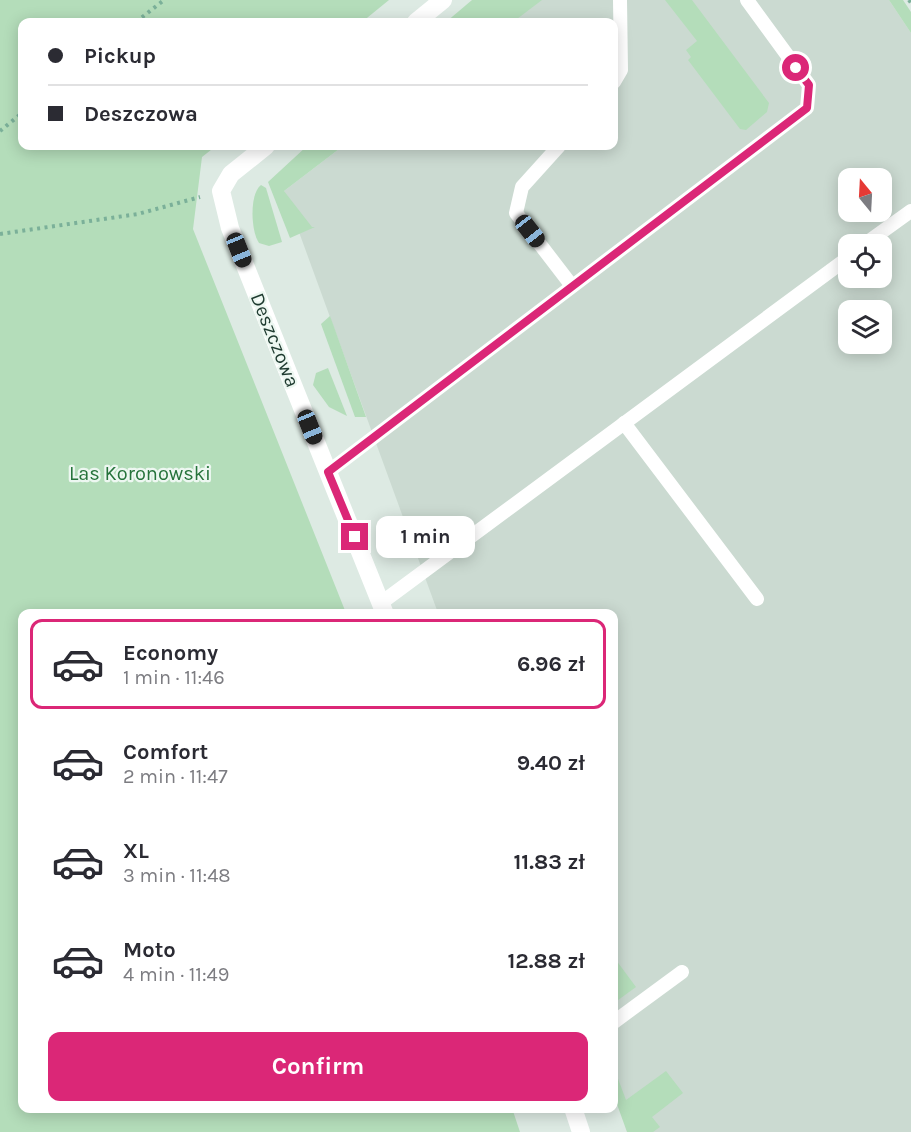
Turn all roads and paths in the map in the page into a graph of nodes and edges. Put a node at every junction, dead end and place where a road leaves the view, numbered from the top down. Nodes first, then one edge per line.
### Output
1 (164, 0) edge
2 (443, 0) edge
3 (620, 0) edge
4 (747, 0) edge
5 (141, 18) edge
6 (421, 18) edge
7 (618, 75) edge
8 (18, 116) edge
9 (0, 131) edge
10 (261, 150) edge
11 (556, 150) edge
12 (221, 191) junction
13 (911, 211) edge
14 (0, 234) edge
15 (879, 234) edge
16 (838, 265) edge
17 (572, 286) junction
18 (624, 423) junction
19 (328, 472) junction
20 (757, 599) dead end
21 (383, 608) edge
22 (682, 972) dead end
23 (618, 1019) edge
24 (575, 1113) edge
25 (581, 1132) edge

1 - 5 path
2 - 6 street
3 - 7 lane
4 - 17 lane
8 - 9 path
10 - 12 street
11 - 17 lane
12 - 14 path
12 - 19 street, Deszczowa
13 - 15 lane
16 - 18 lane
17 - 19 lane
18 - 20 lane
18 - 21 lane
19 - 21 street, Deszczowa
22 - 23 lane
24 - 25 street

